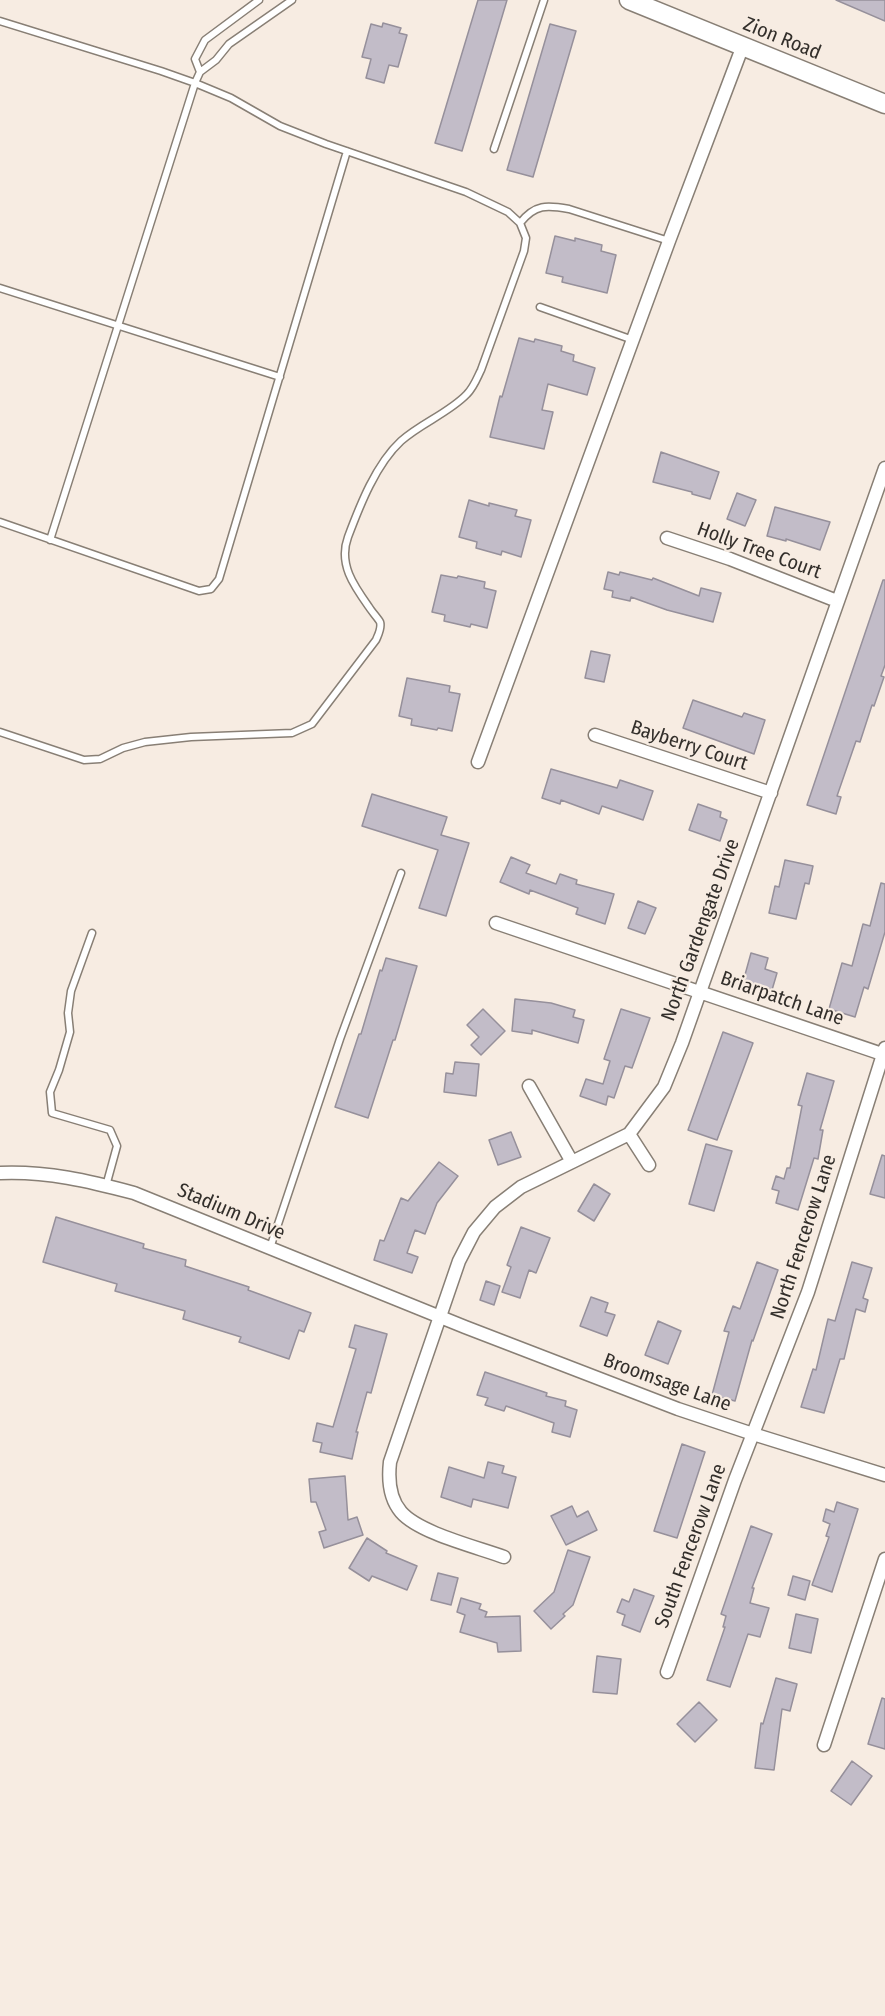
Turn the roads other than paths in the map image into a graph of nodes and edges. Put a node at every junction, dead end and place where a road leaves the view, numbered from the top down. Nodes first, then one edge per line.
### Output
1 (259, 0) edge
2 (292, 0) edge
3 (544, 0) edge
4 (629, 0) edge
5 (0, 21) edge
6 (742, 48) junction
7 (200, 72) junction
8 (195, 83) junction
9 (885, 104) edge
10 (494, 149) dead end
11 (347, 151) junction
12 (520, 223) junction
13 (669, 242) junction
14 (0, 288) edge
15 (540, 307) dead end
16 (118, 325) junction
17 (633, 340) junction
18 (280, 377) junction
19 (885, 468) edge
20 (0, 522) edge
21 (667, 538) dead end
22 (50, 540) junction
23 (837, 601) junction
24 (0, 732) edge
25 (596, 735) dead end
26 (478, 762) dead end
27 (771, 793) junction
28 (401, 873) dead end
29 (496, 923) dead end
30 (92, 933) dead end
31 (700, 992) junction
32 (884, 1052) edge
33 (529, 1086) dead end
34 (629, 1134) junction
35 (572, 1162) junction
36 (649, 1165) dead end
37 (0, 1173) edge
38 (106, 1186) junction
39 (270, 1249) junction
40 (440, 1317) junction
41 (753, 1434) junction
42 (885, 1475) edge
43 (504, 1557) dead end
44 (885, 1559) edge
45 (667, 1672) dead end
46 (824, 1745) dead end

1 - 7 lane
2 - 7 lane
3 - 10 lane
4 - 6 main road, Zion Road
5 - 8 lane
6 - 9 main road, Zion Road
6 - 13 street
7 - 8 lane
8 - 11 lane
8 - 16 lane
11 - 12 lane
11 - 18 lane
12 - 13 lane
12 - 24 lane
13 - 17 street
14 - 16 lane
15 - 17 lane
16 - 18 lane
16 - 22 lane
17 - 26 street
18 - 22 lane
19 - 23 street, North Gardengate Drive
20 - 22 lane
21 - 23 street, Holly Tree Court
23 - 27 street, North Gardengate Drive
25 - 27 street, Bayberry Court
27 - 31 street, North Gardengate Drive
28 - 39 lane
29 - 31 street, Briarpatch Lane
30 - 38 lane
31 - 32 street, Briarpatch Lane
31 - 34 street, North Gardengate Drive
32 - 41 street, North Fencerow Lane
33 - 35 street
34 - 35 street, North Gardengate Drive
34 - 36 street
35 - 40 street, North Gardengate Drive
37 - 38 street, Stadium Drive
38 - 39 street, Stadium Drive
39 - 40 street, Stadium Drive
40 - 41 street, Broomsage Lane
40 - 43 street, North Gardengate Drive
41 - 42 street, Broomsage Lane
41 - 45 street, South Fencerow Lane
44 - 46 street

